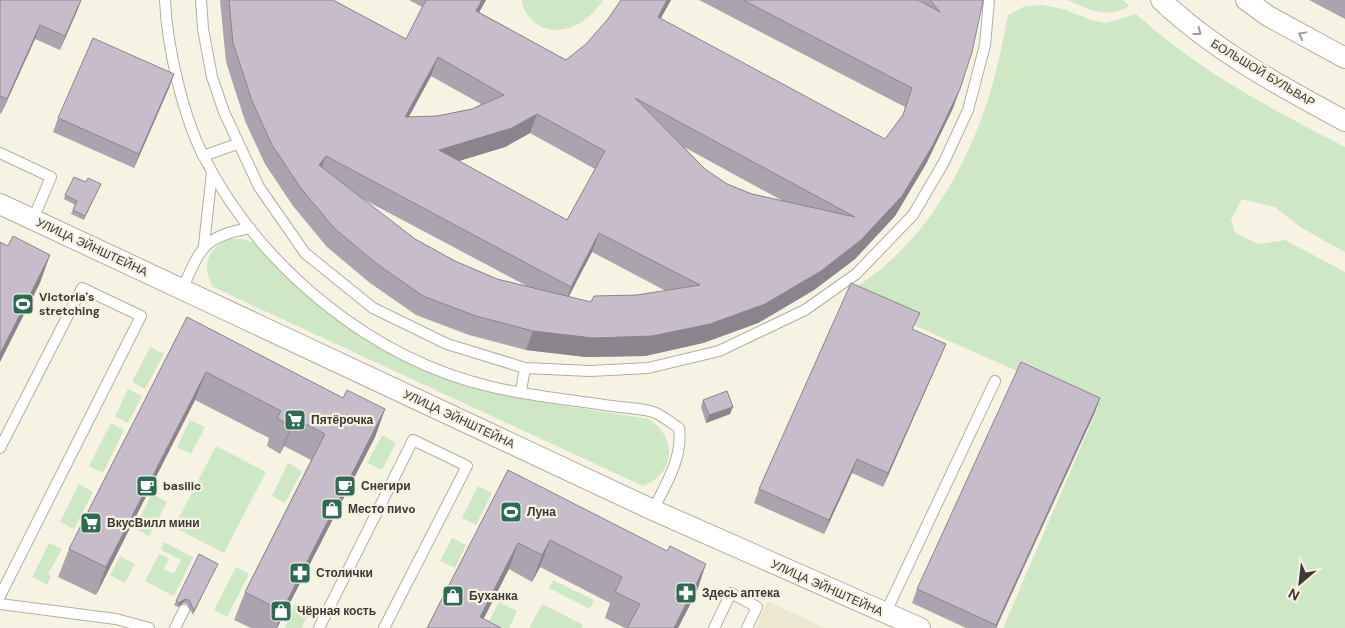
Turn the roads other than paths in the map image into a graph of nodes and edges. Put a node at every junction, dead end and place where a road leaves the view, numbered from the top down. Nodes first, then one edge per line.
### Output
1 (165, 0) edge
2 (201, 0) edge
3 (989, 0) edge
4 (1161, 0) edge
5 (1246, 0) edge
6 (1345, 58) edge
7 (1345, 121) edge
8 (237, 144) junction
9 (0, 154) edge
10 (203, 156) junction
11 (212, 172) junction
12 (0, 204) edge
13 (33, 219) junction
14 (250, 228) junction
15 (204, 245) junction
16 (182, 288) junction
17 (525, 368) junction
18 (995, 380) dead end
19 (521, 391) junction
20 (0, 448) edge
21 (653, 510) junction
22 (0, 596) edge
23 (0, 604) edge
24 (184, 610) dead end
25 (886, 614) junction
26 (149, 628) edge
27 (175, 628) edge
28 (319, 628) edge
29 (384, 628) edge
30 (714, 628) edge
31 (746, 628) edge
32 (920, 628) edge

1 - 10 lane
2 - 8 lane
3 - 17 lane
4 -> 7 street, БОЛЬШОЙ БУЛЬВАР
6 -> 5 street
8 - 10 lane
8 - 17 lane
9 - 13 lane
10 - 11 lane
11 - 14 lane
11 - 15 lane
12 - 13 street, УЛИЦА ЭЙНШТЕЙНА
13 - 16 street, УЛИЦА ЭЙНШТЕЙНА
14 - 15 lane
14 - 19 lane
15 - 16 lane
16 - 21 street, УЛИЦА ЭЙНШТЕЙНА
17 - 19 lane
18 - 25 lane
19 - 21 lane
20 - 22 lane
21 - 25 street, УЛИЦА ЭЙНШТЕЙНА
23 - 26 lane
24 - 27 lane
25 - 32 street, УЛИЦА ЭЙНШТЕЙНА
28 - 29 lane
30 - 31 lane

